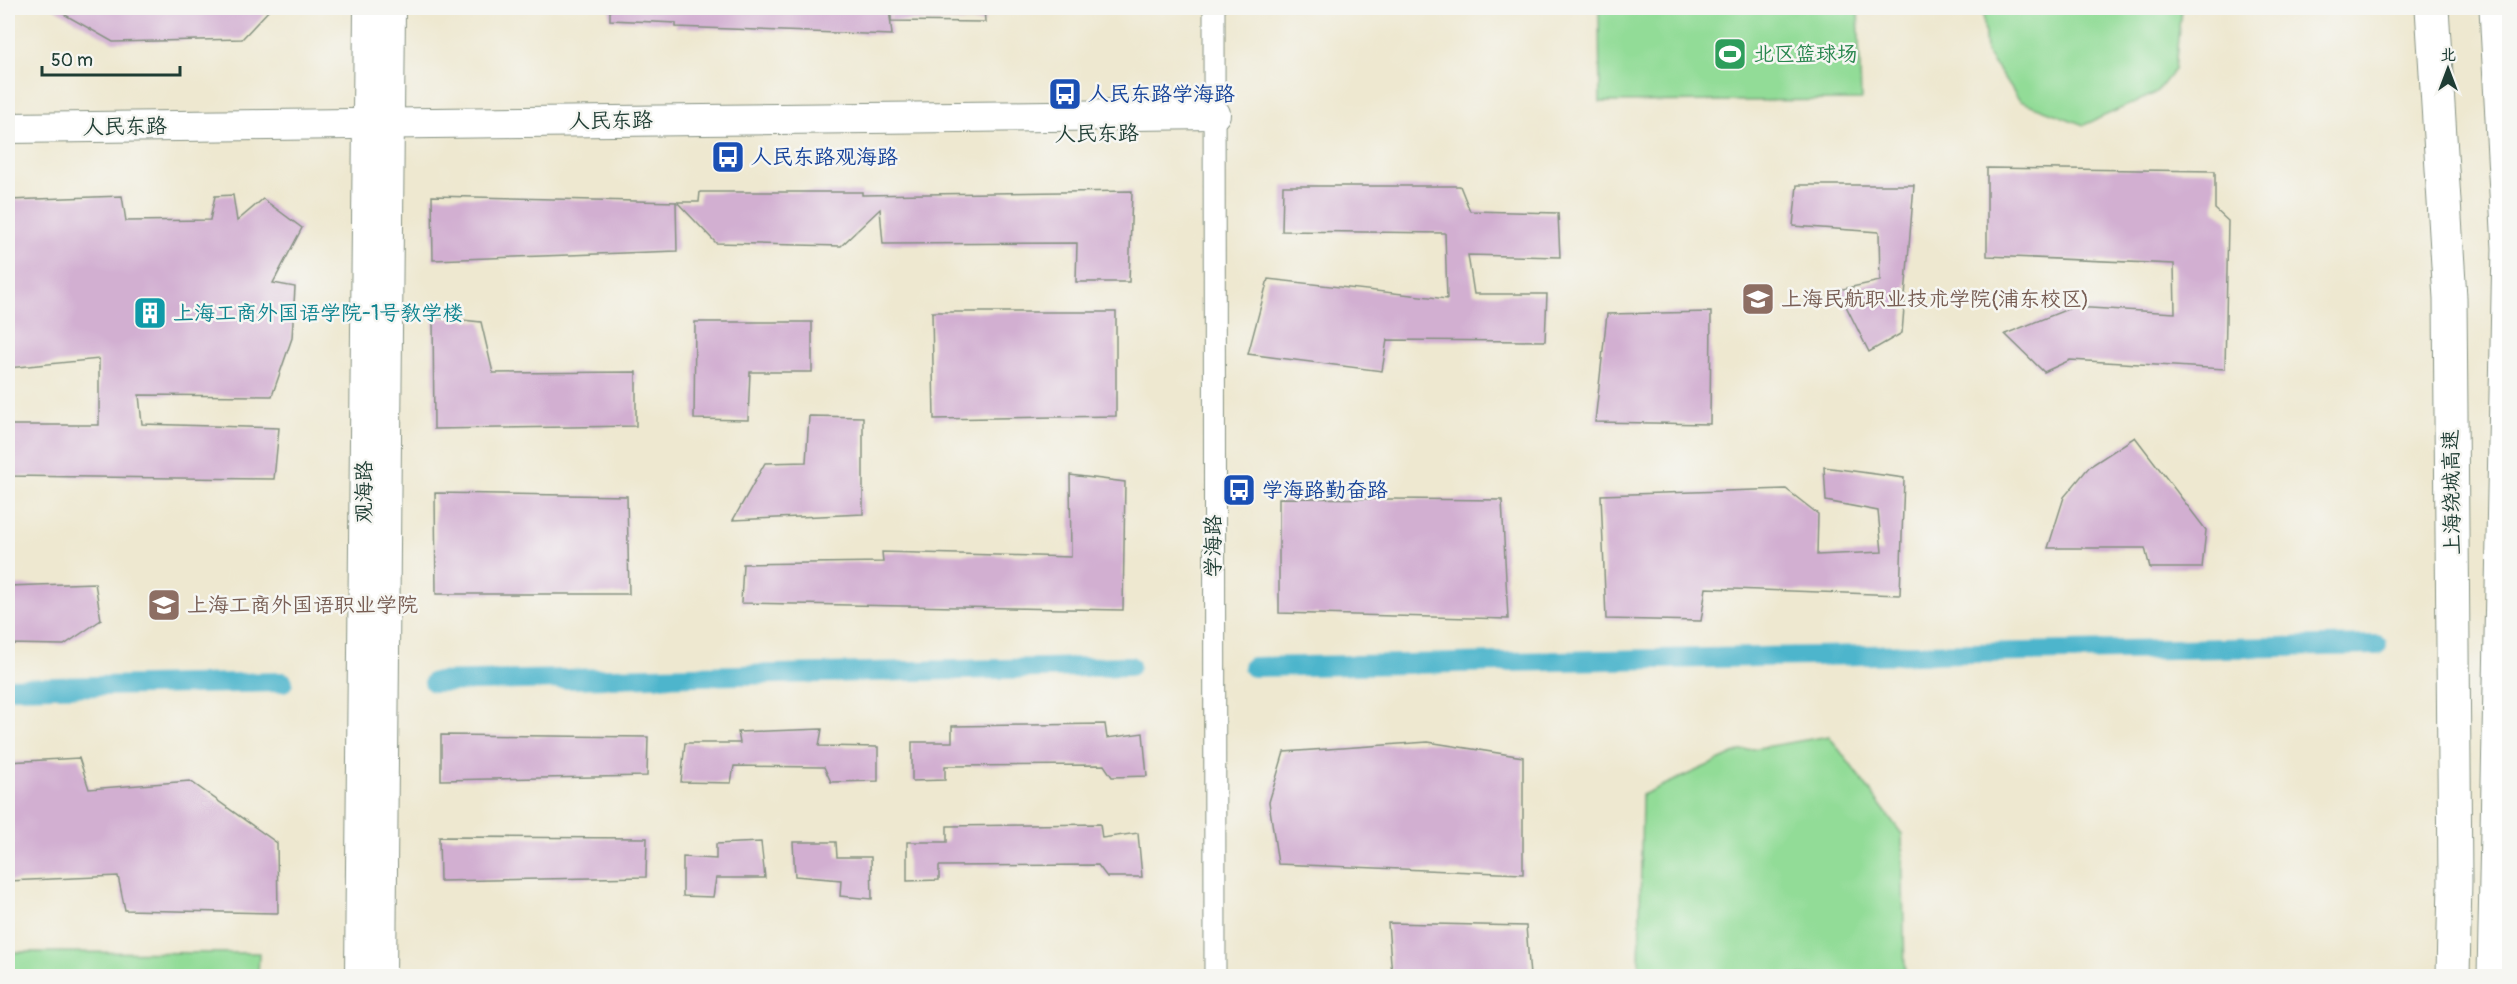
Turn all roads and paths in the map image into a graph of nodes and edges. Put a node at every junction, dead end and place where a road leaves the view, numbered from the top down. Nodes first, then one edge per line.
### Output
1 (369, 8) edge
2 (390, 8) edge
3 (1214, 8) edge
4 (2432, 8) edge
5 (2496, 8) edge
6 (1215, 123) junction
7 (8, 128) edge
8 (378, 133) junction
9 (8, 147) edge
10 (360, 976) edge
11 (381, 976) edge
12 (1215, 976) edge
13 (2452, 976) edge
14 (2494, 976) edge

1 - 8 main road, 观海路
2 - 8 main road, 观海路
3 - 6 street, 学海路
4 - 13 highway, 上海绕城高速
5 - 14 highway
6 - 8 main road, 人民东路
6 - 12 street, 学海路
7 - 8 main road, 人民东路
8 - 9 main road, 人民东路
8 - 10 main road, 观海路
8 - 11 main road, 观海路

